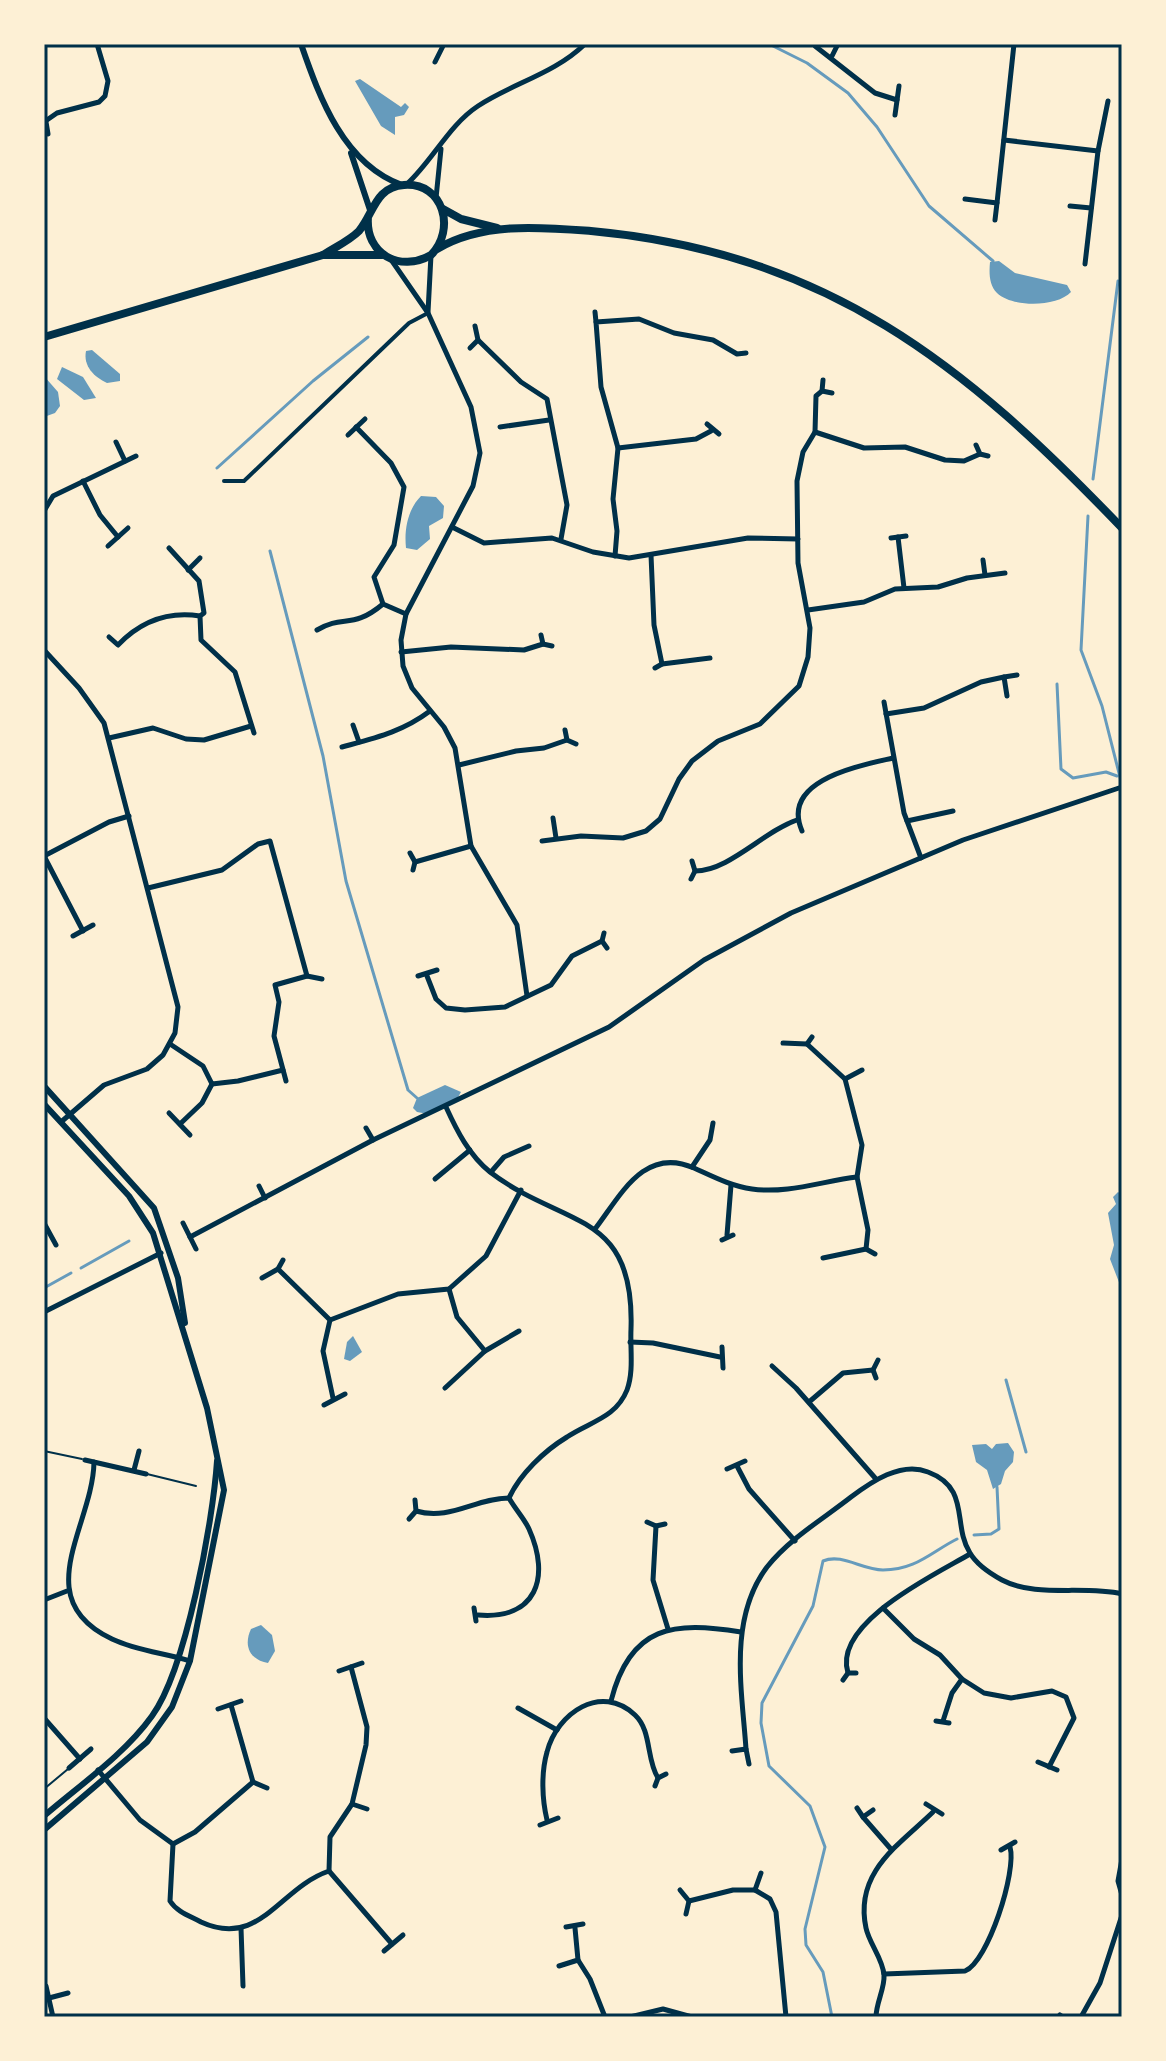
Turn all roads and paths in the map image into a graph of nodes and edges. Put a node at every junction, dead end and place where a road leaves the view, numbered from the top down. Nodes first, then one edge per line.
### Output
1 (97, 44) edge
2 (301, 44) edge
3 (444, 44) edge
4 (838, 44) edge
5 (1014, 44) edge
6 (582, 45) edge
7 (815, 46) edge
8 (832, 56) junction
9 (435, 62) dead end
10 (899, 86) dead end
11 (897, 100) junction
12 (1108, 101) dead end
13 (895, 115) dead end
14 (45, 122) edge
15 (48, 134) dead end
16 (1004, 140) junction
17 (441, 148) junction
18 (351, 149) junction
19 (1098, 151) junction
20 (404, 185) junction
21 (436, 198) junction
22 (965, 199) dead end
23 (997, 203) junction
24 (1070, 206) dead end
25 (1091, 208) junction
26 (443, 209) junction
27 (369, 214) junction
28 (995, 220) dead end
29 (502, 229) junction
30 (434, 252) junction
31 (323, 255) junction
32 (382, 255) junction
33 (392, 260) junction
34 (1085, 264) dead end
35 (595, 312) dead end
36 (428, 313) junction
37 (596, 322) junction
38 (475, 326) dead end
39 (44, 337) edge
40 (478, 340) junction
41 (470, 348) dead end
42 (746, 353) dead end
43 (737, 354) junction
44 (731, 363) dead end
45 (823, 380) dead end
46 (822, 391) junction
47 (832, 393) dead end
48 (365, 419) dead end
49 (549, 420) junction
50 (707, 424) dead end
51 (356, 427) junction
52 (500, 427) dead end
53 (711, 431) junction
54 (815, 432) junction
55 (719, 434) dead end
56 (348, 435) dead end
57 (116, 442) dead end
58 (976, 445) dead end
59 (618, 448) junction
60 (980, 454) junction
61 (136, 456) dead end
62 (988, 456) dead end
63 (125, 461) junction
64 (83, 481) junction
65 (224, 481) dead end
66 (44, 511) edge
67 (452, 527) junction
68 (128, 528) dead end
69 (1122, 528) edge
70 (906, 536) dead end
71 (118, 537) junction
72 (561, 539) junction
73 (798, 539) junction
74 (108, 546) dead end
75 (169, 548) dead end
76 (651, 555) junction
77 (615, 556) junction
78 (200, 558) dead end
79 (983, 560) dead end
80 (188, 570) junction
81 (1005, 573) dead end
82 (985, 575) junction
83 (904, 588) junction
84 (383, 604) junction
85 (808, 610) junction
86 (406, 614) junction
87 (200, 616) junction
88 (317, 630) dead end
89 (541, 635) dead end
90 (109, 637) dead end
91 (543, 644) junction
92 (552, 646) dead end
93 (44, 650) edge
94 (401, 652) junction
95 (710, 658) dead end
96 (662, 664) junction
97 (655, 668) dead end
98 (1017, 675) dead end
99 (1004, 677) junction
100 (1007, 696) dead end
101 (884, 702) dead end
102 (430, 711) junction
103 (886, 714) junction
104 (353, 725) dead end
105 (251, 726) junction
106 (565, 730) dead end
107 (254, 733) dead end
108 (109, 738) junction
109 (567, 740) junction
110 (359, 742) junction
111 (576, 744) dead end
112 (342, 747) dead end
113 (893, 758) junction
114 (459, 765) junction
115 (1122, 787) edge
116 (953, 811) dead end
117 (129, 816) junction
118 (553, 818) dead end
119 (797, 820) junction
120 (907, 821) junction
121 (802, 831) dead end
122 (556, 838) junction
123 (542, 841) dead end
124 (471, 846) junction
125 (410, 853) dead end
126 (44, 856) edge
127 (921, 858) junction
128 (692, 861) dead end
129 (415, 862) junction
130 (413, 870) dead end
131 (695, 871) junction
132 (691, 879) dead end
133 (148, 888) junction
134 (93, 925) dead end
135 (83, 931) junction
136 (604, 933) dead end
137 (73, 936) dead end
138 (602, 941) junction
139 (607, 948) dead end
140 (437, 970) dead end
141 (307, 976) junction
142 (418, 976) dead end
143 (427, 976) junction
144 (322, 979) dead end
145 (527, 996) junction
146 (812, 1037) dead end
147 (783, 1043) dead end
148 (170, 1044) junction
149 (807, 1044) junction
150 (283, 1070) junction
151 (862, 1070) dead end
152 (845, 1079) junction
153 (286, 1081) dead end
154 (212, 1084) junction
155 (44, 1086) edge
156 (44, 1104) edge
157 (446, 1107) junction
158 (70, 1113) junction
159 (169, 1113) dead end
160 (61, 1122) junction
161 (713, 1123) dead end
162 (180, 1124) junction
163 (366, 1128) dead end
164 (190, 1135) dead end
165 (373, 1140) junction
166 (529, 1146) dead end
167 (470, 1150) junction
168 (692, 1167) junction
169 (491, 1172) junction
170 (857, 1177) junction
171 (435, 1179) dead end
172 (731, 1185) junction
173 (259, 1186) dead end
174 (521, 1190) junction
175 (265, 1198) junction
176 (44, 1223) edge
177 (183, 1223) dead end
178 (595, 1229) junction
179 (51, 1237) junction
180 (190, 1237) junction
181 (722, 1240) dead end
182 (44, 1241) edge
183 (56, 1245) dead end
184 (196, 1249) dead end
185 (866, 1249) junction
186 (170, 1250) junction
187 (159, 1254) junction
188 (875, 1254) dead end
189 (823, 1258) dead end
190 (283, 1260) dead end
191 (278, 1269) junction
192 (262, 1278) dead end
193 (449, 1289) junction
194 (44, 1312) edge
195 (330, 1320) junction
196 (519, 1331) dead end
197 (186, 1333) junction
198 (630, 1342) junction
199 (722, 1347) dead end
200 (485, 1351) junction
201 (720, 1357) junction
202 (878, 1360) dead end
203 (772, 1366) dead end
204 (723, 1368) dead end
205 (873, 1370) junction
206 (876, 1378) dead end
207 (445, 1388) dead end
208 (345, 1394) dead end
209 (333, 1398) junction
210 (809, 1402) junction
211 (324, 1405) dead end
212 (44, 1451) edge
213 (139, 1451) dead end
214 (218, 1452) junction
215 (85, 1460) joint
216 (745, 1461) dead end
217 (94, 1462) junction
218 (737, 1466) junction
219 (727, 1469) dead end
220 (134, 1470) junction
221 (146, 1474) joint
222 (876, 1479) junction
223 (196, 1486) dead end
224 (509, 1498) junction
225 (415, 1500) dead end
226 (416, 1511) junction
227 (409, 1519) dead end
228 (647, 1522) dead end
229 (665, 1524) dead end
230 (656, 1526) junction
231 (795, 1541) junction
232 (970, 1554) junction
233 (67, 1591) junction
234 (1122, 1594) edge
235 (44, 1600) edge
236 (474, 1608) dead end
237 (883, 1608) junction
238 (668, 1629) junction
239 (742, 1632) junction
240 (179, 1658) junction
241 (190, 1661) junction
242 (362, 1663) dead end
243 (351, 1667) junction
244 (339, 1671) dead end
245 (848, 1673) junction
246 (856, 1673) dead end
247 (962, 1679) junction
248 (843, 1680) dead end
249 (241, 1701) dead end
250 (611, 1701) junction
251 (231, 1705) junction
252 (518, 1708) dead end
253 (218, 1709) dead end
254 (44, 1718) edge
255 (943, 1722) dead end
256 (557, 1730) junction
257 (91, 1749) dead end
258 (746, 1749) junction
259 (732, 1751) dead end
260 (80, 1759) junction
261 (1038, 1762) dead end
262 (749, 1764) dead end
263 (1049, 1767) junction
264 (69, 1768) joint
265 (98, 1769) junction
266 (1057, 1770) dead end
267 (666, 1774) dead end
268 (105, 1777) junction
269 (658, 1778) junction
270 (253, 1782) junction
271 (655, 1786) dead end
272 (267, 1788) dead end
273 (44, 1789) edge
274 (352, 1804) junction
275 (926, 1804) dead end
276 (857, 1808) dead end
277 (367, 1809) dead end
278 (873, 1810) dead end
279 (933, 1812) junction
280 (942, 1814) dead end
281 (44, 1816) edge
282 (863, 1817) junction
283 (558, 1818) dead end
284 (547, 1820) junction
285 (540, 1825) dead end
286 (44, 1830) edge
287 (173, 1844) junction
288 (890, 1848) junction
289 (1001, 1850) dead end
290 (1122, 1859) edge
291 (329, 1871) junction
292 (761, 1873) dead end
293 (680, 1890) dead end
294 (755, 1890) junction
295 (1122, 1895) edge
296 (689, 1901) junction
297 (686, 1914) dead end
298 (1122, 1915) edge
299 (583, 1924) dead end
300 (566, 1927) dead end
301 (241, 1928) junction
302 (575, 1928) junction
303 (403, 1935) dead end
304 (392, 1944) junction
305 (384, 1951) dead end
306 (578, 1960) junction
307 (559, 1966) dead end
308 (884, 1974) junction
309 (46, 1986) edge
310 (243, 1986) dead end
311 (68, 1993) dead end
312 (49, 1998) junction
313 (53, 2017) edge
314 (605, 2017) edge
315 (630, 2017) edge
316 (692, 2017) edge
317 (786, 2017) edge
318 (876, 2017) edge
319 (1081, 2017) edge

1 - 14 street
2 - 18 street
3 - 9 street
4 - 8 street
5 - 16 street
6 - 17 street
7 - 8 street
8 - 11 street
10 - 11 street
11 - 13 street
12 - 19 street
14 - 15 street
16 - 19 street
16 - 23 street
17 - 20 street
17 - 21 street
18 - 20 street
18 - 27 street
19 - 25 street
20 - 21 main road
20 - 27 main road
21 - 26 main road
22 - 23 street
23 - 28 street
24 - 25 street
25 - 34 street
26 - 29 main road
26 - 30 main road
27 - 31 main road
27 - 32 main road
29 - 30 main road
29 - 69 main road
30 - 33 main road
30 - 36 street
31 - 32 main road
31 - 39 main road
32 - 33 main road
33 - 36 street
35 - 37 street
36 - 65 street
36 - 67 street
37 - 43 street
37 - 59 street
38 - 40 street
40 - 41 street
40 - 49 street
42 - 43 street
43 - 44 street
45 - 46 street
46 - 47 street
46 - 54 street
48 - 51 street
49 - 52 street
49 - 72 street
50 - 53 street
51 - 56 street
51 - 84 street
53 - 55 street
53 - 59 street
54 - 60 street
54 - 73 street
57 - 63 street
58 - 60 street
59 - 77 street
60 - 62 street
61 - 63 street
63 - 64 street
64 - 66 street
64 - 71 street
67 - 72 street
67 - 86 street
68 - 71 street
70 - 83 street
71 - 74 street
72 - 77 street
73 - 76 street
73 - 85 street
75 - 80 street
76 - 77 street
76 - 96 street
78 - 80 street
79 - 82 street
80 - 87 street
81 - 82 street
82 - 83 street
83 - 85 street
84 - 86 street
84 - 88 street
85 - 122 street
86 - 94 street
87 - 90 street
87 - 105 street
89 - 91 street
91 - 92 street
91 - 94 street
93 - 108 street
94 - 102 street
95 - 96 street
96 - 97 street
98 - 99 street
99 - 100 street
99 - 103 street
101 - 103 street
102 - 110 street
102 - 114 street
103 - 113 street
104 - 110 street
105 - 107 street
105 - 108 street
106 - 109 street
108 - 117 street
109 - 111 street
109 - 114 street
110 - 112 street
113 - 119 street
113 - 120 street
114 - 124 street
115 - 127 street
116 - 120 street
117 - 126 street
117 - 133 street
118 - 122 street
119 - 121 street
119 - 131 street
120 - 127 street
122 - 123 street
124 - 129 street
124 - 145 street
125 - 129 street
126 - 135 street
127 - 157 street
128 - 131 street
129 - 130 street
131 - 132 street
133 - 141 street
133 - 148 street
134 - 135 street
135 - 137 street
136 - 138 street
138 - 139 street
138 - 145 street
140 - 143 street
141 - 144 street
141 - 150 street
142 - 143 street
143 - 145 street
146 - 149 street
147 - 149 street
148 - 154 street
148 - 158 street
149 - 152 street
150 - 153 street
150 - 154 street
151 - 152 street
152 - 170 street
154 - 162 street
155 - 158 street
156 - 160 street
157 - 165 street
157 - 167 street
158 - 160 street
158 - 186 street
159 - 162 street
160 - 187 street
161 - 168 street
162 - 164 street
163 - 165 street
165 - 175 street
166 - 169 street
167 - 169 street
167 - 171 street
168 - 172 street
168 - 178 street
169 - 174 street
170 - 172 street
170 - 185 street
172 - 181 street
173 - 175 street
174 - 178 street
174 - 193 street
175 - 180 street
176 - 179 street
177 - 180 street
178 - 198 street
179 - 182 street
179 - 183 street
180 - 184 street
185 - 188 street
185 - 189 street
186 - 187 street
186 - 197 street
187 - 194 street
187 - 197 street
190 - 191 street
191 - 192 street
191 - 195 street
193 - 195 street
193 - 200 street
195 - 209 street
196 - 200 street
197 - 214 street
198 - 201 street
198 - 224 street
199 - 201 street
200 - 207 street
201 - 204 street
202 - 205 street
203 - 210 street
205 - 206 street
205 - 210 street
208 - 209 street
209 - 211 street
210 - 222 street
212 - 215 lane
213 - 220 street
214 - 240 street
214 - 241 street
215 - 217 street
216 - 218 street
217 - 220 street
217 - 233 street
218 - 219 street
218 - 231 street
220 - 221 street
221 - 223 lane
222 - 231 street
222 - 232 street
224 - 226 street
224 - 236 street
225 - 226 street
226 - 227 street
228 - 230 street
229 - 230 street
230 - 238 street
231 - 239 street
232 - 234 street
232 - 237 street
233 - 235 street
233 - 240 street
237 - 245 street
237 - 247 street
238 - 239 street
238 - 250 street
239 - 258 street
240 - 241 street
240 - 265 street
241 - 268 street
242 - 243 street
243 - 244 street
243 - 274 street
245 - 246 street
245 - 248 street
247 - 255 street
247 - 263 street
249 - 251 street
250 - 256 street
250 - 269 street
251 - 253 street
251 - 270 street
252 - 256 street
254 - 260 street
256 - 284 street
257 - 260 street
258 - 259 street
258 - 262 street
260 - 264 street
261 - 263 street
263 - 266 street
264 - 273 lane
265 - 268 street
265 - 281 street
267 - 269 street
268 - 286 street
268 - 287 street
269 - 271 street
270 - 272 street
270 - 287 street
274 - 277 street
274 - 291 street
275 - 279 street
276 - 282 street
278 - 282 street
279 - 280 street
279 - 288 street
282 - 288 street
283 - 284 street
284 - 285 street
287 - 301 street
288 - 308 street
289 - 308 street
290 - 295 street
291 - 301 street
291 - 304 street
292 - 294 street
293 - 296 street
294 - 296 street
294 - 317 street
296 - 297 street
298 - 319 street
299 - 302 street
300 - 302 street
301 - 310 street
302 - 306 street
303 - 304 street
304 - 305 street
306 - 307 street
306 - 314 street
308 - 318 street
309 - 312 street
311 - 312 street
312 - 313 street
315 - 316 street

